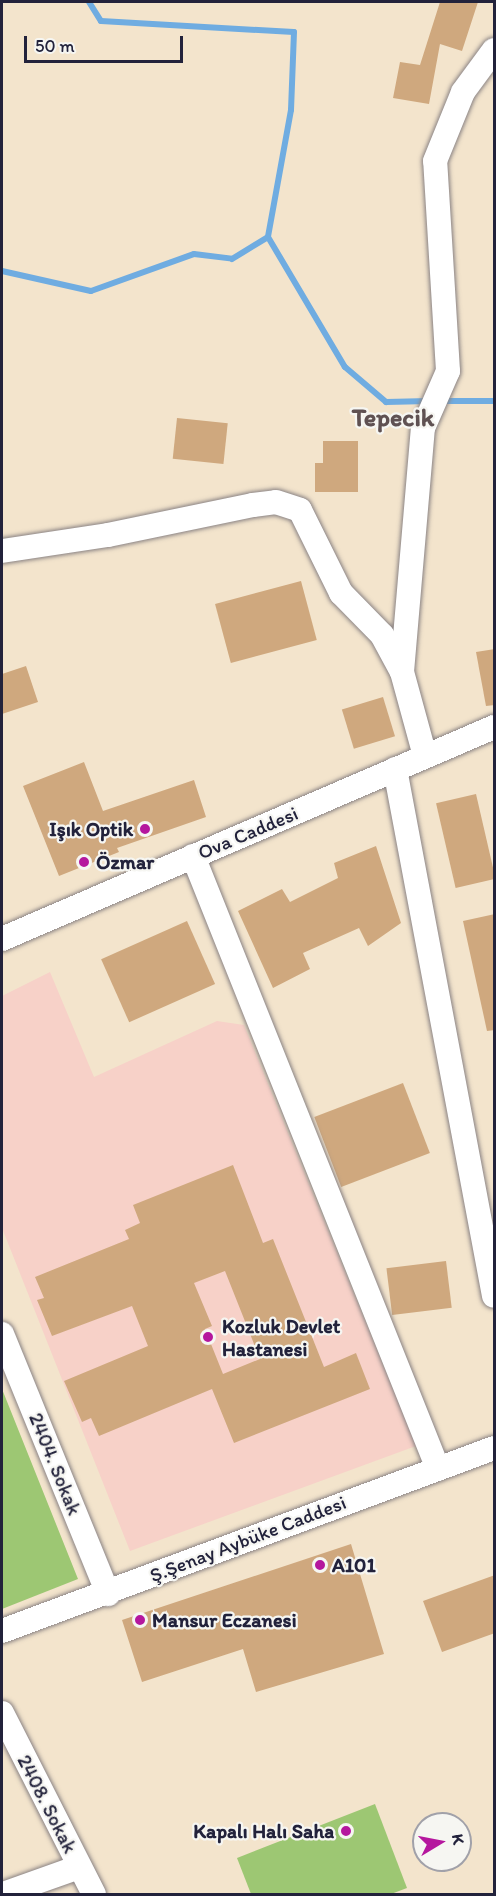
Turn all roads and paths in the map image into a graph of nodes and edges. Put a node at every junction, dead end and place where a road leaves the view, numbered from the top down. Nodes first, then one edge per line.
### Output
1 (495, 50) edge
2 (2, 551) edge
3 (402, 672) junction
4 (495, 727) edge
5 (425, 756) junction
6 (395, 769) junction
7 (193, 856) junction
8 (2, 939) edge
9 (495, 1296) edge
10 (2, 1334) edge
11 (495, 1449) edge
12 (438, 1469) junction
13 (108, 1594) junction
14 (2, 1631) edge
15 (2, 1713) edge
16 (79, 1867) junction
17 (3, 1894) edge
18 (94, 1894) edge

1 - 3 street
2 - 3 street
3 - 5 street
4 - 5 street, Ova Caddesi
5 - 6 street, Ova Caddesi
6 - 7 street, Ova Caddesi
6 - 9 street
7 - 8 street, Ova Caddesi
7 - 12 street
10 - 13 street, 2404. Sokak
11 - 12 street, Ş.Şenay Aybüke Caddesi
12 - 13 street, Ş.Şenay Aybüke Caddesi
13 - 14 street, Ş.Şenay Aybüke Caddesi
15 - 16 street, 2408. Sokak
16 - 17 street
16 - 18 street, 2408. Sokak

